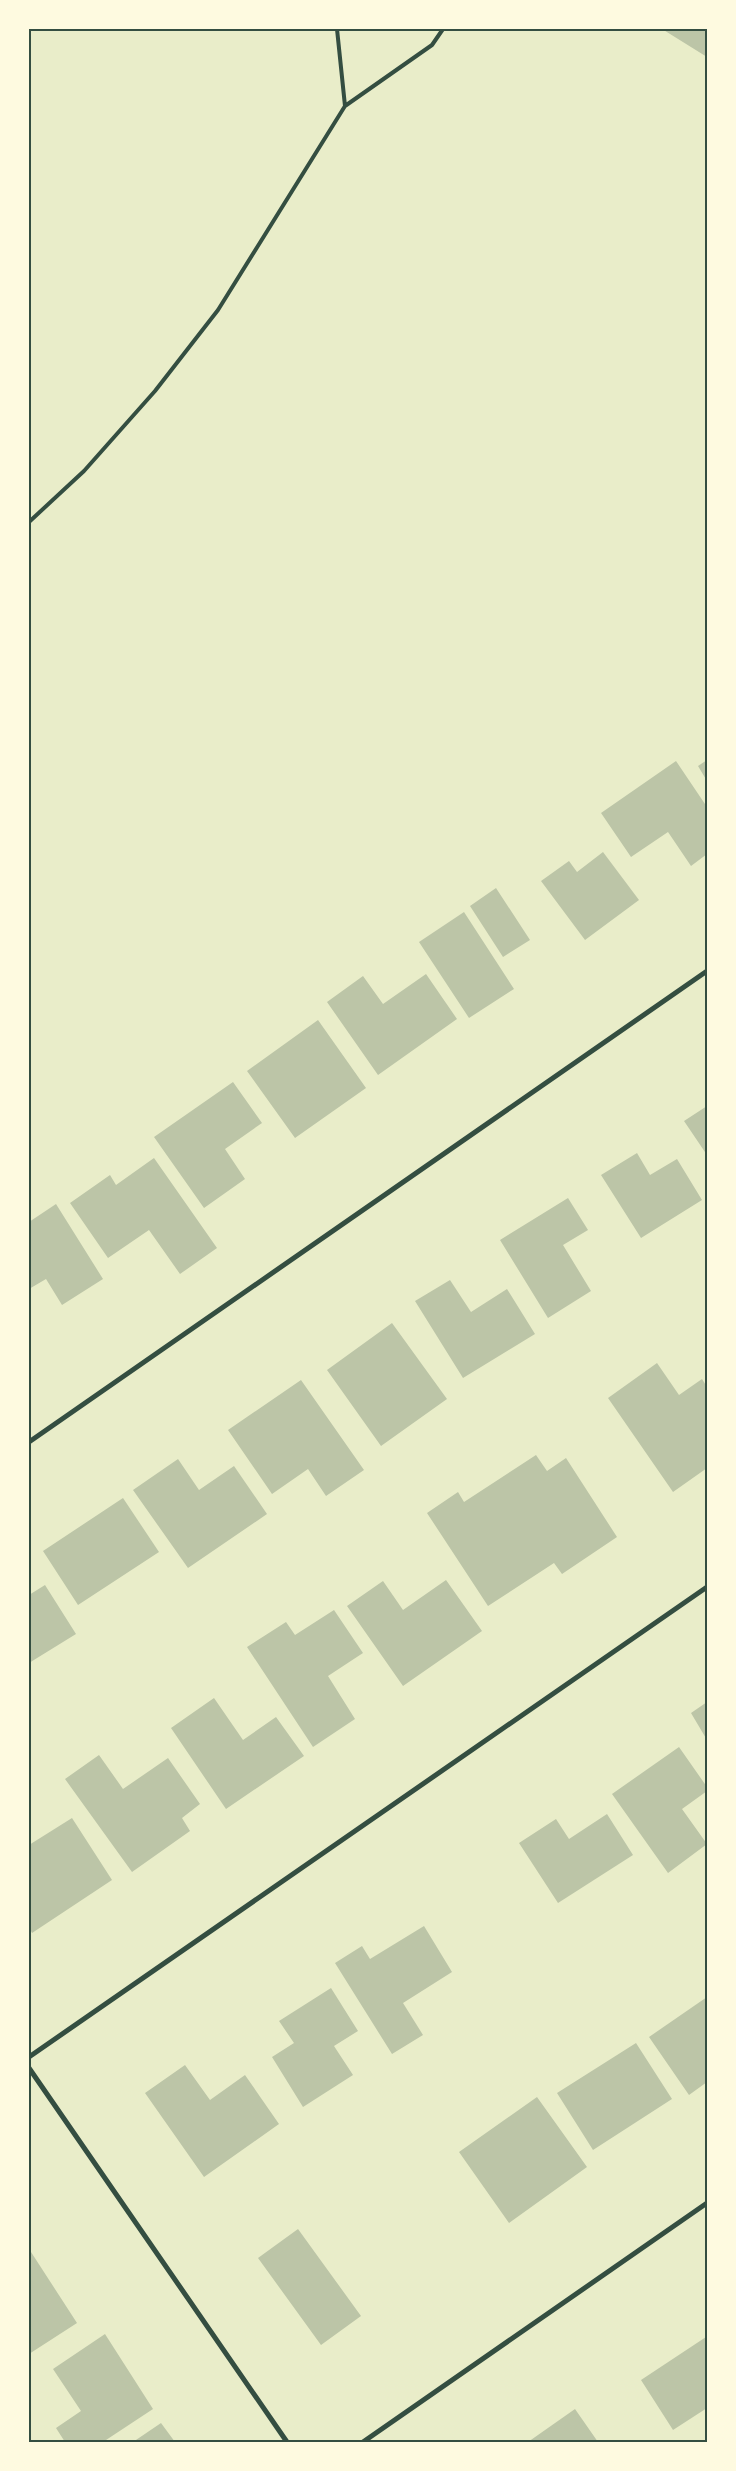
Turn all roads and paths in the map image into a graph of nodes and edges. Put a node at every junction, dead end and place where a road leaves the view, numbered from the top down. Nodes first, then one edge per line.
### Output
1 (338, 29) edge
2 (443, 29) edge
3 (345, 106) junction
4 (29, 522) edge
5 (707, 971) edge
6 (29, 1442) edge
7 (707, 1587) edge
8 (29, 2057) edge
9 (29, 2068) edge
10 (707, 2203) edge
11 (287, 2442) edge
12 (363, 2442) edge

1 - 3 lane
2 - 3 lane
3 - 4 lane
5 - 6 street
7 - 8 street
9 - 11 street
10 - 12 street

